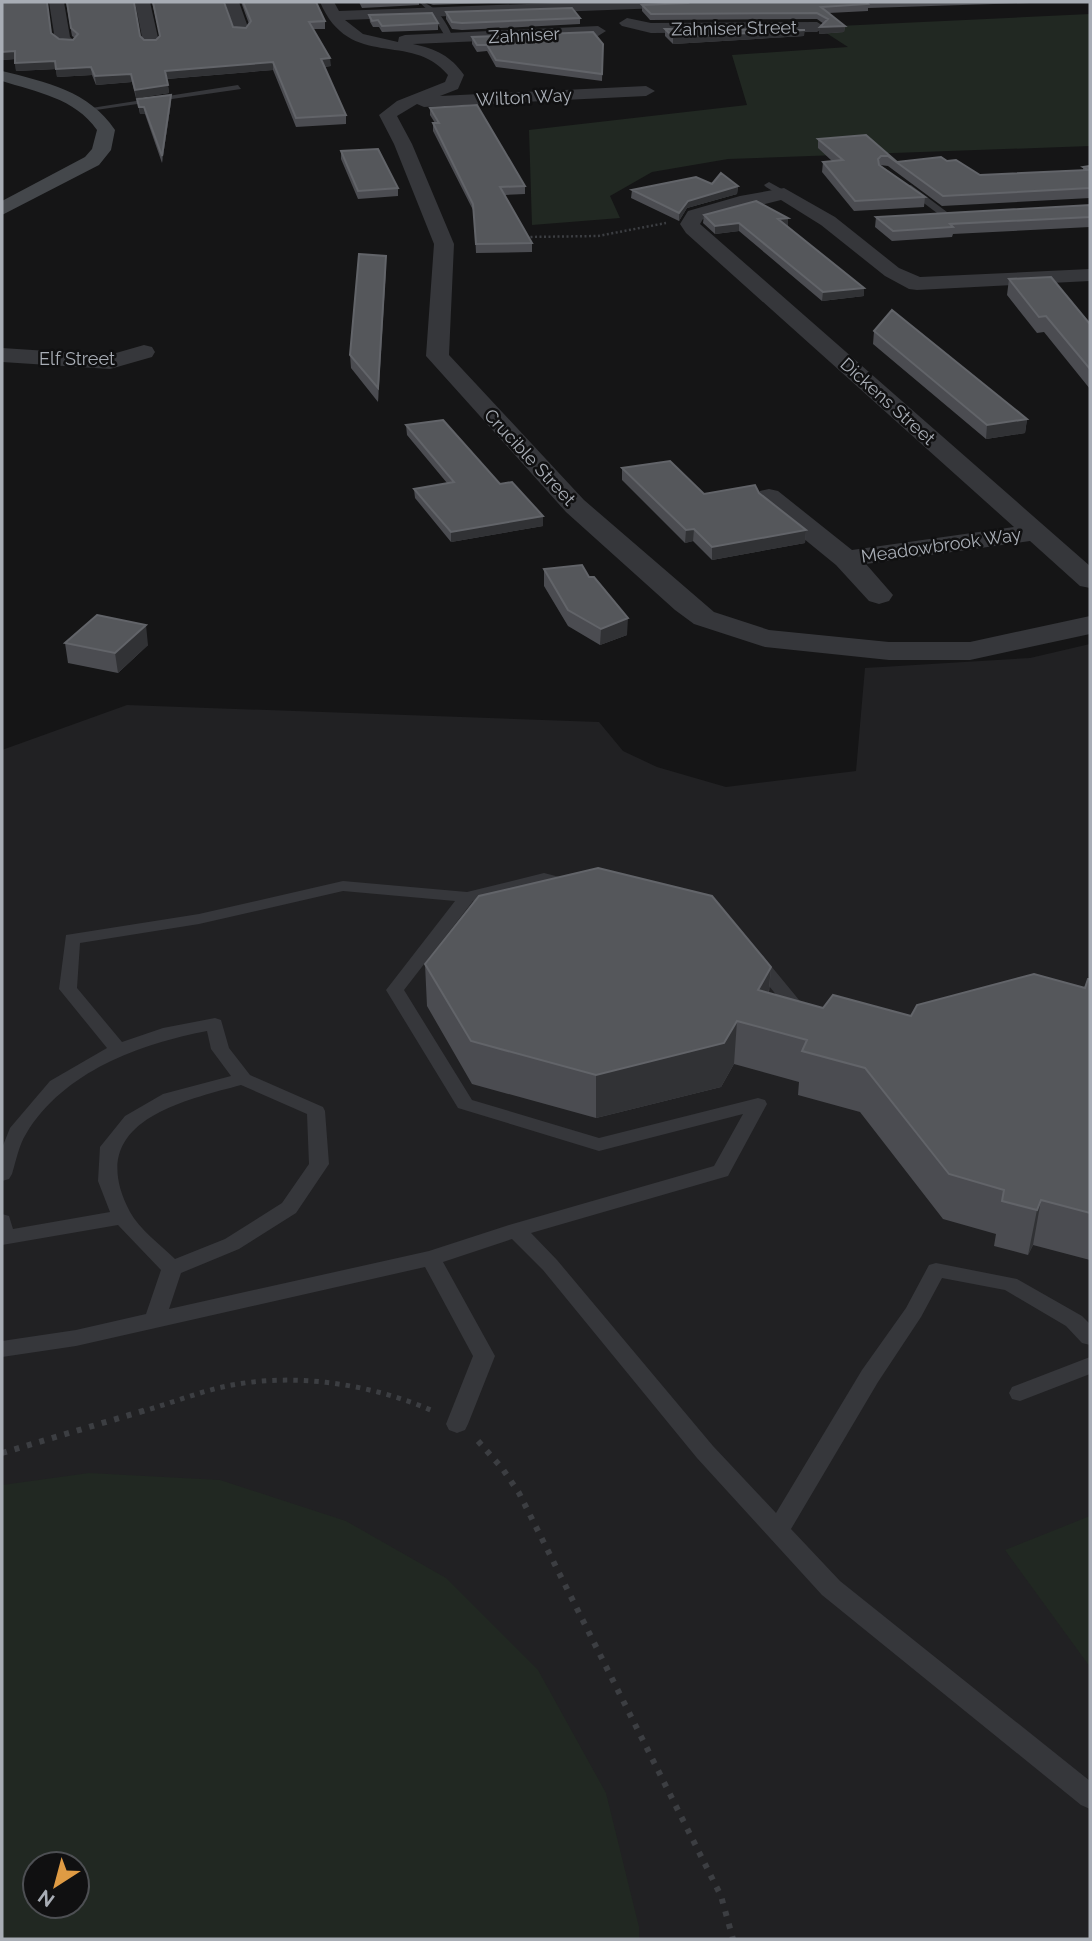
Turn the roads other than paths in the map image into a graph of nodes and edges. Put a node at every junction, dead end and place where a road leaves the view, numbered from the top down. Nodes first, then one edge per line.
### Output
1 (26, 2) edge
2 (56, 2) edge
3 (142, 2) edge
4 (232, 2) edge
5 (688, 2) edge
6 (2, 3) edge
7 (567, 4) edge
8 (428, 7) edge
9 (330, 9) edge
10 (817, 27) edge
11 (241, 30) edge
12 (598, 31) dead end
13 (451, 38) junction
14 (376, 41) junction
15 (68, 42) edge
16 (152, 42) edge
17 (2, 76) edge
18 (238, 87) dead end
19 (646, 91) dead end
20 (402, 103) junction
21 (89, 109) junction
22 (899, 180) edge
23 (2, 209) edge
24 (951, 214) joint
25 (918, 216) edge
26 (854, 219) dead end
27 (828, 221) junction
28 (1085, 280) edge
29 (144, 352) dead end
30 (6, 355) edge
31 (769, 497) edge
32 (1035, 532) junction
33 (846, 559) junction
34 (1090, 580) edge
35 (879, 595) dead end
36 (1090, 625) edge
37 (597, 892) edge
38 (467, 897) junction
39 (746, 948) edge
40 (798, 1010) edge
41 (118, 1049) junction
42 (243, 1079) junction
43 (2, 1174) edge
44 (122, 1216) junction
45 (2, 1221) edge
46 (516, 1230) junction
47 (431, 1258) junction
48 (172, 1268) junction
49 (155, 1320) junction
50 (1090, 1338) edge
51 (2, 1349) edge
52 (1090, 1365) edge
53 (1020, 1393) dead end
54 (457, 1424) road end
55 (778, 1531) junction
56 (1090, 1797) edge

1 - 6 street
2 - 15 street
3 - 16 street
4 - 11 street
5 - 7 street
7 - 8 street
7 - 10 street, Zahniser Street
8 - 9 street
8 - 13 lane
9 - 14 street
12 - 13 street, Zahniser
13 - 14 street
14 - 20 street
17 - 21 street
18 - 21 lane
19 - 20 street, Wilton Way
20 - 36 street, Crucible Street
21 - 23 street
22 - 24 lane
24 - 25 street
26 - 27 street
27 - 28 street
27 - 32 street, Dickens Street
29 - 30 street, Elf Street
31 - 33 street, Meadowbrook Way
32 - 33 street, Meadowbrook Way
32 - 34 street, Dickens Street
33 - 35 street, Meadowbrook Way
37 - 38 lane
38 - 41 lane
38 - 46 lane
39 - 40 lane
41 - 42 lane
41 - 43 lane
42 - 44 lane
42 - 48 lane
44 - 45 lane
44 - 48 lane
46 - 47 lane
46 - 55 lane
47 - 49 lane
47 - 54 lane
48 - 49 lane
49 - 51 lane
50 - 55 lane
52 - 53 lane
55 - 56 lane

